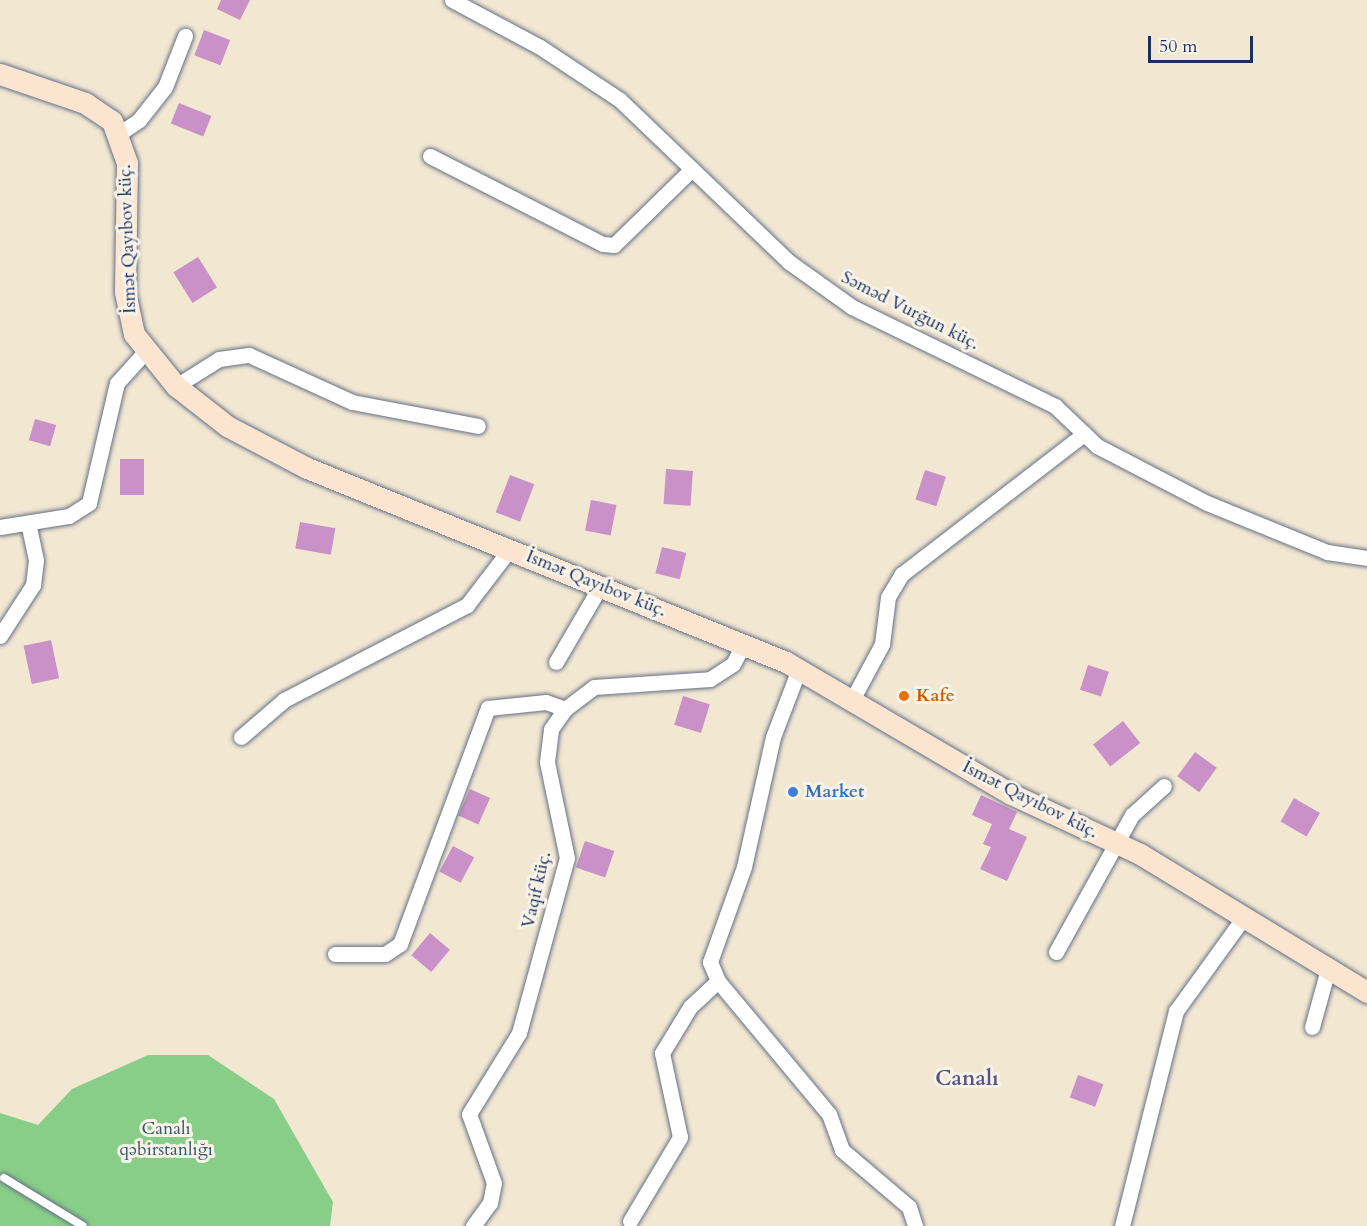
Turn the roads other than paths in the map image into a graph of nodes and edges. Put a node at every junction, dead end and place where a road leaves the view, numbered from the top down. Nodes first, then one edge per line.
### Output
1 (452, 0) edge
2 (185, 36) dead end
3 (0, 74) edge
4 (120, 133) junction
5 (430, 156) dead end
6 (692, 169) junction
7 (145, 352) junction
8 (176, 386) junction
9 (478, 426) dead end
10 (1084, 434) junction
11 (28, 523) junction
12 (0, 527) edge
13 (510, 549) junction
14 (1367, 558) edge
15 (601, 585) junction
16 (0, 636) edge
17 (744, 643) junction
18 (556, 662) dead end
19 (799, 669) junction
20 (852, 700) junction
21 (565, 709) junction
22 (241, 737) dead end
23 (1164, 786) dead end
24 (1115, 842) junction
25 (1244, 917) junction
26 (1056, 952) dead end
27 (335, 954) dead end
28 (1328, 969) junction
29 (718, 981) junction
30 (1367, 992) edge
31 (1312, 1027) dead end
32 (4, 1178) dead end
33 (630, 1221) dead end
34 (83, 1226) edge
35 (473, 1226) edge
36 (915, 1226) edge
37 (1122, 1226) edge

1 - 6 street, Səməd Vurğun küç.
2 - 4 street
3 - 4 street
4 - 7 street, İsmət Qayıbov küç.
5 - 6 street
6 - 10 street, Səməd Vurğun küç.
7 - 8 street, İsmət Qayıbov küç.
7 - 11 street
8 - 9 street
8 - 13 street, İsmət Qayıbov küç.
10 - 14 street, Səməd Vurğun küç.
10 - 20 street
11 - 12 street
11 - 16 street
13 - 15 street, İsmət Qayıbov küç.
13 - 22 street
15 - 17 street, İsmət Qayıbov küç.
15 - 18 street
17 - 19 street, İsmət Qayıbov küç.
17 - 21 street, Vaqif küç.
19 - 20 street, İsmət Qayıbov küç.
19 - 29 street
20 - 24 street, İsmət Qayıbov küç.
21 - 27 street
21 - 35 street, Vaqif küç.
23 - 24 street
24 - 25 street, İsmət Qayıbov küç.
24 - 26 street
25 - 28 street, İsmət Qayıbov küç.
25 - 37 street
28 - 30 street, İsmət Qayıbov küç.
28 - 31 street
29 - 33 street
29 - 36 street
32 - 34 lane

